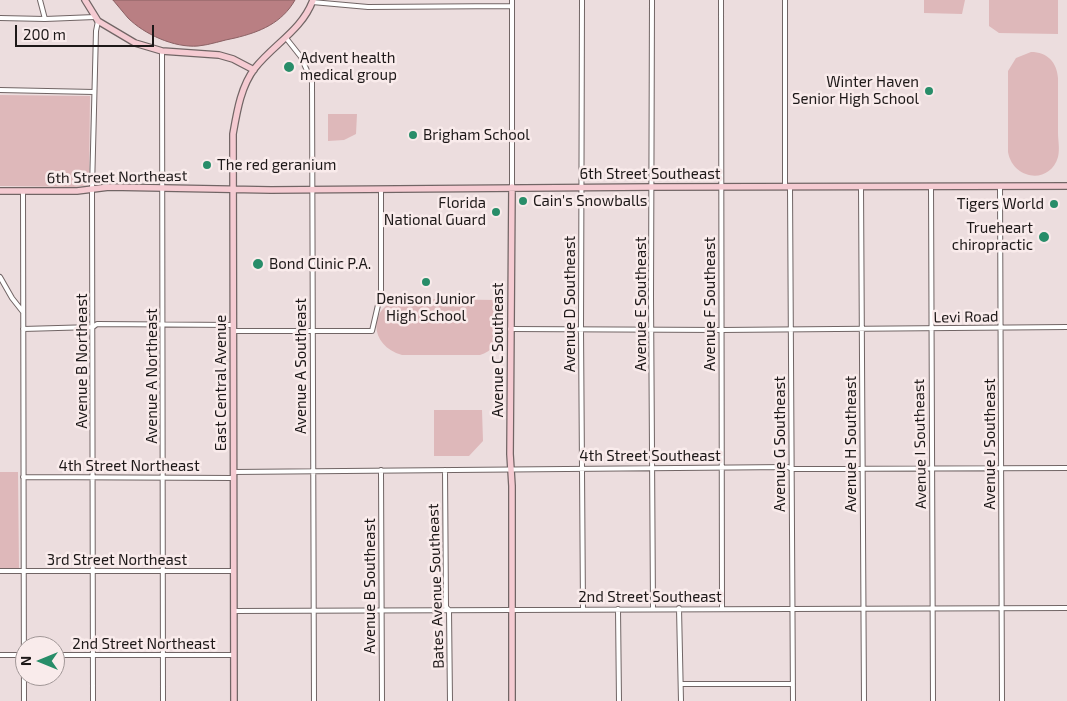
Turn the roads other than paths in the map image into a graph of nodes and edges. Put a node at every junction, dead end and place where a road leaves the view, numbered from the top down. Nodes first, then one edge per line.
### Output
1 (40, 0) edge
2 (85, 0) edge
3 (512, 0) edge
4 (582, 0) edge
5 (652, 0) edge
6 (721, 0) edge
7 (785, 0) edge
8 (312, 1) edge
9 (512, 6) junction
10 (0, 18) edge
11 (45, 19) junction
12 (97, 19) junction
13 (286, 38) junction
14 (162, 51) junction
15 (254, 70) junction
16 (0, 90) edge
17 (94, 92) junction
18 (652, 186) junction
19 (1000, 186) junction
20 (1067, 186) edge
21 (163, 187) junction
22 (512, 187) junction
23 (582, 187) junction
24 (721, 187) junction
25 (788, 187) junction
26 (861, 187) junction
27 (930, 187) junction
28 (92, 189) junction
29 (381, 189) junction
30 (234, 190) junction
31 (313, 190) junction
32 (0, 191) edge
33 (23, 191) junction
34 (0, 276) edge
35 (23, 312) junction
36 (163, 325) junction
37 (1001, 327) junction
38 (1067, 327) edge
39 (23, 328) junction
40 (93, 328) junction
41 (233, 328) junction
42 (930, 328) junction
43 (510, 329) junction
44 (580, 329) junction
45 (864, 329) junction
46 (651, 330) junction
47 (721, 330) junction
48 (790, 330) junction
49 (313, 331) junction
50 (652, 467) junction
51 (722, 467) junction
52 (582, 468) junction
53 (862, 468) junction
54 (932, 468) junction
55 (1001, 468) junction
56 (1067, 468) edge
57 (511, 469) junction
58 (792, 469) junction
59 (381, 470) junction
60 (445, 470) junction
61 (312, 471) junction
62 (234, 475) junction
63 (24, 477) junction
64 (93, 477) junction
65 (163, 478) junction
66 (0, 571) edge
67 (24, 571) junction
68 (93, 571) junction
69 (163, 571) junction
70 (234, 571) junction
71 (653, 608) junction
72 (679, 608) junction
73 (722, 608) junction
74 (932, 608) junction
75 (1002, 608) junction
76 (1067, 608) edge
77 (512, 609) junction
78 (583, 609) junction
79 (618, 609) junction
80 (792, 609) junction
81 (863, 609) junction
82 (382, 610) junction
83 (450, 610) junction
84 (234, 611) junction
85 (313, 611) junction
86 (24, 636) edge
87 (0, 655) edge
88 (15, 655) edge
89 (65, 655) edge
90 (93, 655) junction
91 (163, 655) junction
92 (234, 655) junction
93 (681, 684) junction
94 (793, 684) junction
95 (24, 686) edge
96 (24, 701) edge
97 (94, 701) edge
98 (163, 701) edge
99 (234, 701) edge
100 (314, 701) edge
101 (382, 701) edge
102 (450, 701) edge
103 (512, 701) edge
104 (619, 701) edge
105 (681, 701) edge
106 (793, 701) edge
107 (864, 701) edge
108 (933, 701) edge
109 (1002, 701) edge

1 - 11 street
2 - 12 street
3 - 9 street, Avenue C Southeast
4 - 23 street, Avenue D Southeast
5 - 18 street, Avenue E Southeast
6 - 24 street, Avenue F Southeast
7 - 25 street, Avenue G Southeast
8 - 9 street
8 - 13 street, East Central Avenue
9 - 22 street, Avenue C Southeast
10 - 11 street
11 - 12 street
12 - 14 street
12 - 17 street, Avenue B Northeast
13 - 15 street, East Central Avenue
13 - 31 street, Avenue A Southeast
14 - 15 street
14 - 21 street, Avenue A Northeast
15 - 30 street, East Central Avenue
16 - 17 street
17 - 28 street, Avenue B Northeast
18 - 23 street, 6th Street Southeast
18 - 24 street, 6th Street Southeast
18 - 46 street, Avenue E Southeast
19 - 20 street, 6th Street Southeast
19 - 27 street, 6th Street Southeast
19 - 37 street, Avenue J Southeast
21 - 28 street, 6th Street Northeast
21 - 30 street, 6th Street Northeast
21 - 36 street, Avenue A Northeast
22 - 23 street, 6th Street Southeast
22 - 29 street, 6th Street Southeast
22 - 43 street, Avenue C Southeast
23 - 44 street, Avenue D Southeast
24 - 25 street, 6th Street Southeast
24 - 47 street, Avenue F Southeast
25 - 26 street, 6th Street Southeast
25 - 48 street, Avenue G Southeast
26 - 27 street, 6th Street Southeast
26 - 45 street, Avenue H Southeast
27 - 42 street, Avenue I Southeast
28 - 33 street, 6th Street Northeast
28 - 40 street, Avenue B Northeast
29 - 31 street, 6th Street Southeast
29 - 49 street
30 - 31 street, 6th Street Southeast
30 - 41 street, East Central Avenue
31 - 49 street, Avenue A Southeast
32 - 33 street, 6th Street Northeast
33 - 35 street
34 - 35 street
35 - 39 street
36 - 40 street
36 - 41 street
36 - 65 street, Avenue A Northeast
37 - 38 street, Levi Road
37 - 42 street, Levi Road
37 - 55 street, Avenue J Southeast
39 - 40 street
39 - 63 street
40 - 64 street, Avenue B Northeast
41 - 49 street
41 - 62 street, East Central Avenue
42 - 45 street, Levi Road
42 - 54 street, Avenue I Southeast
43 - 44 street, Levi Road
43 - 57 street, Avenue C Southeast
44 - 46 street, Levi Road
44 - 52 street, Avenue D Southeast
45 - 48 street, Levi Road
45 - 53 street, Avenue H Southeast
46 - 47 street, Levi Road
46 - 50 street, Avenue E Southeast
47 - 48 street, Levi Road
47 - 51 street, Avenue F Southeast
48 - 58 street, Avenue G Southeast
49 - 61 street, Avenue A Southeast
50 - 51 street, 4th Street Southeast
50 - 52 street, 4th Street Southeast
50 - 71 street, Avenue E Southeast
51 - 58 street, 4th Street Southeast
51 - 73 street, Avenue F Southeast
52 - 57 street, 4th Street Southeast
52 - 78 street, Avenue D Southeast
53 - 54 street, 4th Street Southeast
53 - 58 street, 4th Street Southeast
53 - 81 street, Avenue H Southeast
54 - 55 street, 4th Street Southeast
54 - 74 street, Avenue I Southeast
55 - 56 street, 4th Street Southeast
55 - 75 street, Avenue J Southeast
57 - 60 street, 4th Street Southeast
57 - 77 street, Avenue C Southeast
58 - 80 street, Avenue G Southeast
59 - 60 street, 4th Street Southeast
59 - 61 street, 4th Street Southeast
59 - 82 street, Avenue B Southeast
60 - 83 street, Bates Avenue Southeast
61 - 62 street, 4th Street Southeast
61 - 85 street, Avenue A Southeast
62 - 65 street, 4th Street Northeast
62 - 70 street, East Central Avenue
63 - 64 street, 4th Street Northeast
63 - 67 street
64 - 65 street, 4th Street Northeast
64 - 68 street, Avenue B Northeast
65 - 69 street, Avenue A Northeast
66 - 67 street, 3rd Street Northeast
67 - 68 street, 3rd Street Northeast
67 - 86 street
68 - 69 street, 3rd Street Northeast
68 - 90 street, Avenue B Northeast
69 - 70 street, 3rd Street Northeast
69 - 91 street, Avenue A Northeast
70 - 84 street, East Central Avenue
71 - 72 street, 2nd Street Southeast
71 - 79 street, 2nd Street Southeast
72 - 73 street, 2nd Street Southeast
72 - 93 street
73 - 80 street, 2nd Street Southeast
74 - 75 street, 2nd Street Southeast
74 - 81 street, 2nd Street Southeast
74 - 108 street, Avenue I Southeast
75 - 76 street, 2nd Street Southeast
75 - 109 street, Avenue J Southeast
77 - 78 street, 2nd Street Southeast
77 - 83 street, 2nd Street Southeast
77 - 103 street, Avenue C Southeast
78 - 79 street, 2nd Street Southeast
79 - 104 street
80 - 81 street, 2nd Street Southeast
80 - 94 street, Avenue G Southeast
81 - 107 street, Avenue H Southeast
82 - 83 street, 2nd Street Southeast
82 - 85 street, 2nd Street Southeast
82 - 101 street, Avenue B Southeast
83 - 102 street, Bates Avenue Southeast
84 - 85 street, 2nd Street Southeast
84 - 92 street, East Central Avenue
85 - 100 street, Avenue A Southeast
87 - 88 street
89 - 90 street, 2nd Street Northeast
90 - 91 street, 2nd Street Northeast
90 - 97 street, Avenue B Northeast
91 - 92 street, 2nd Street Northeast
91 - 98 street, Avenue A Northeast
92 - 99 street, East Central Avenue
93 - 94 street
93 - 105 street
94 - 106 street, Avenue G Southeast
95 - 96 street

